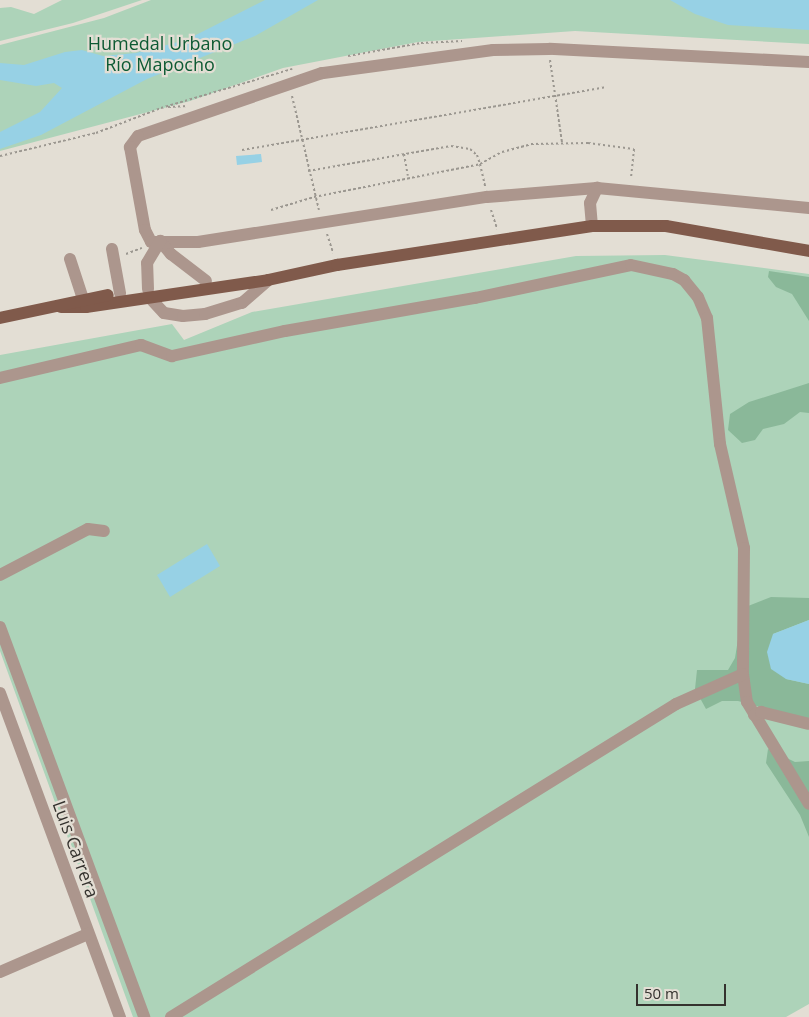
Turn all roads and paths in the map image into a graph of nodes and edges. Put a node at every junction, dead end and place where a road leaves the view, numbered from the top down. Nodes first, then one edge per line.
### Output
1 (548, 49) junction
2 (809, 62) edge
3 (290, 86) junction
4 (607, 87) dead end
5 (554, 95) junction
6 (301, 138) junction
7 (562, 142) junction
8 (242, 150) dead end
9 (404, 154) junction
10 (480, 164) junction
11 (308, 171) junction
12 (408, 176) junction
13 (597, 188) junction
14 (630, 190) junction
15 (314, 196) junction
16 (809, 208) edge
17 (271, 210) dead end
18 (323, 222) junction
19 (592, 226) junction
20 (156, 242) junction
21 (809, 251) edge
22 (113, 253) joint
23 (70, 259) dead end
24 (338, 265) junction
25 (299, 272) junction
26 (268, 280) junction
27 (206, 281) junction
28 (120, 293) junction
29 (148, 293) junction
30 (83, 299) junction
31 (61, 306) junction
32 (0, 318) edge
33 (0, 378) edge
34 (104, 531) dead end
35 (0, 575) edge
36 (0, 627) edge
37 (743, 674) junction
38 (0, 693) edge
39 (754, 715) junction
40 (809, 724) edge
41 (809, 804) edge
42 (88, 934) junction
43 (0, 972) edge
44 (120, 1017) edge
45 (144, 1017) edge
46 (171, 1017) edge

1 - 2 street
1 - 3 street
1 - 5 path
3 - 6 path
3 - 20 street
4 - 5 path
5 - 6 path
5 - 7 path
6 - 8 path
6 - 11 path
7 - 10 path
7 - 14 path
9 - 10 path
9 - 11 path
9 - 12 path
10 - 12 path
11 - 15 path
12 - 15 path
13 - 14 street
13 - 18 street
13 - 19 street
14 - 16 street
15 - 17 path
15 - 18 path
18 - 20 street
18 - 24 path
19 - 21 main road
19 - 24 main road
20 - 22 path
20 - 27 street
20 - 29 street
22 - 28 street
23 - 30 street
24 - 25 main road
25 - 26 main road
25 - 27 main road
26 - 29 main road
26 - 29 street
27 - 29 main road
28 - 29 main road
28 - 30 main road
29 - 31 main road
30 - 31 main road
31 - 32 main road
33 - 37 street
34 - 35 street
36 - 45 street
37 - 39 street
37 - 46 street
38 - 42 street, Luis Carrera
39 - 40 street
39 - 41 street
42 - 43 street
42 - 44 street, Luis Carrera

